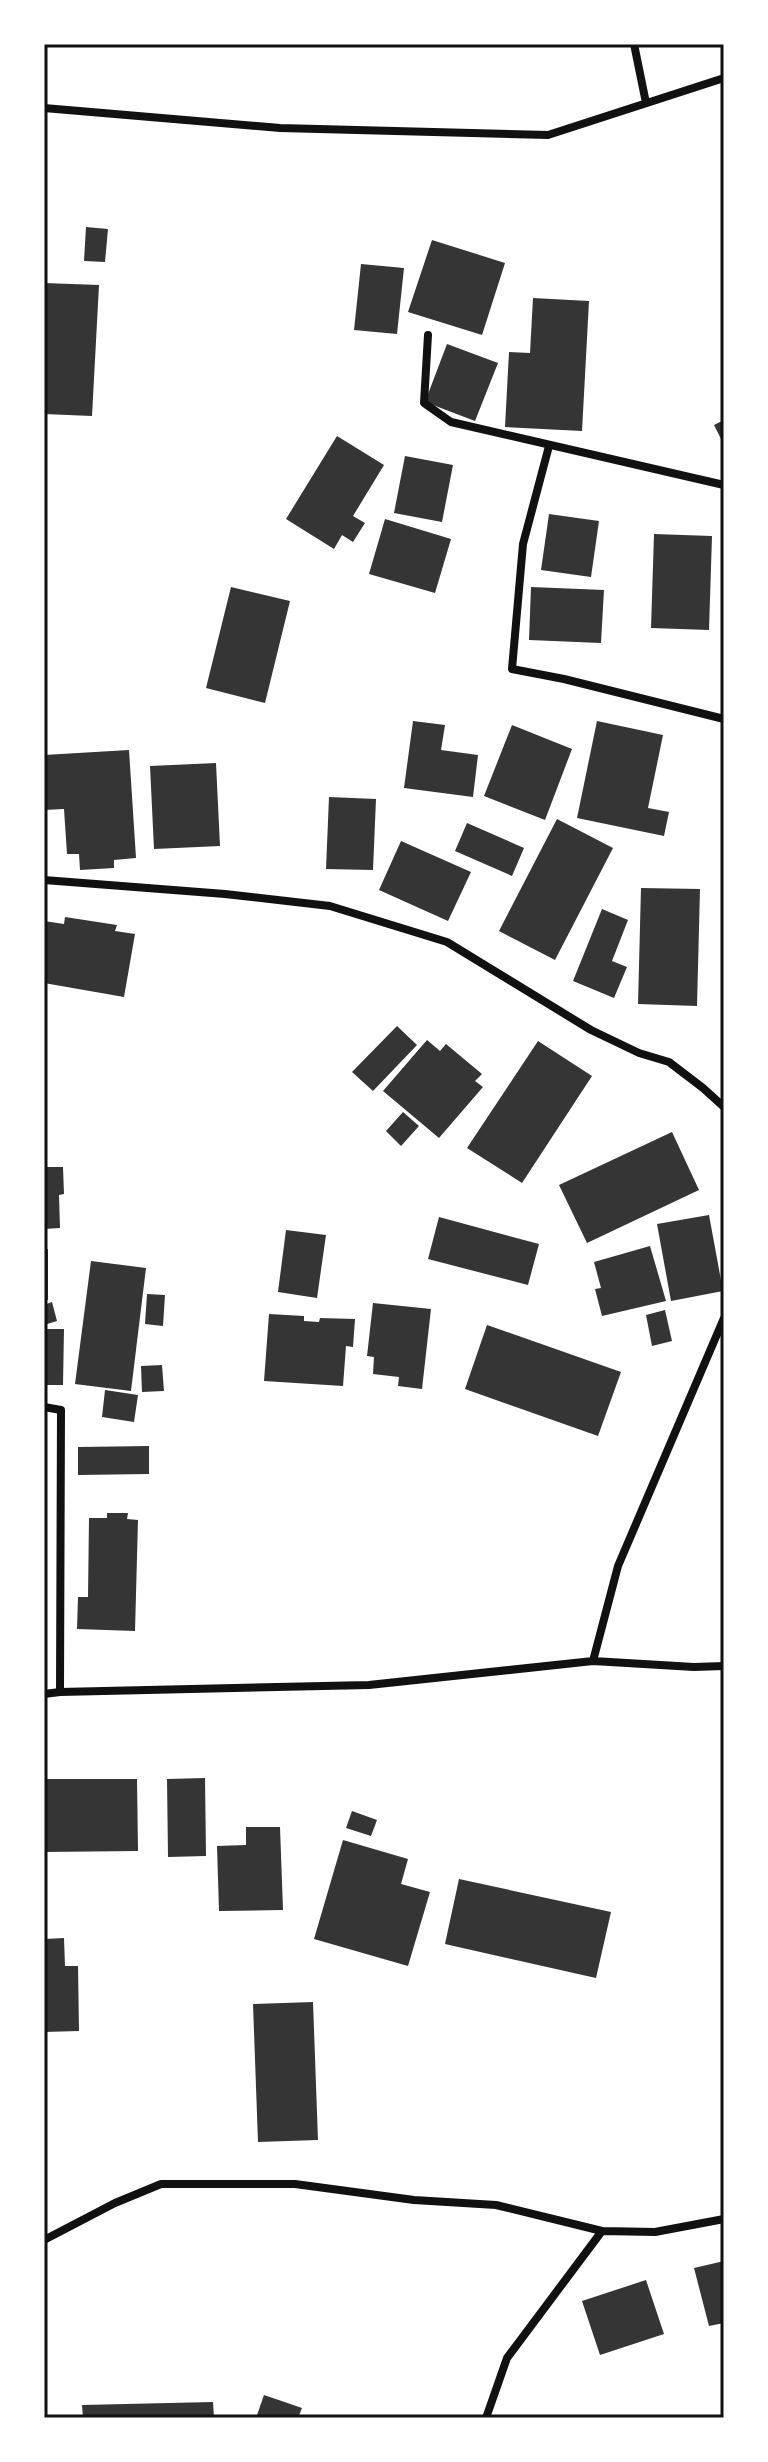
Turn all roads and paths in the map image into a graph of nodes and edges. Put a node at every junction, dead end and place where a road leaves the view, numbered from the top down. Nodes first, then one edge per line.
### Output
1 (634, 44) edge
2 (724, 78) edge
3 (646, 103) junction
4 (44, 108) edge
5 (428, 335) dead end
6 (549, 446) junction
7 (724, 485) edge
8 (724, 719) edge
9 (44, 880) edge
10 (724, 1107) edge
11 (724, 1318) edge
12 (44, 1407) edge
13 (593, 1661) junction
14 (724, 1666) edge
15 (60, 1692) junction
16 (44, 1694) edge
17 (724, 2219) edge
18 (602, 2231) junction
19 (44, 2240) edge
20 (486, 2418) edge

1 - 3 street
2 - 3 street
3 - 4 street
5 - 6 street
6 - 7 street
6 - 8 street
9 - 10 street
11 - 13 street
12 - 15 street
13 - 14 street
13 - 15 street
15 - 16 street
17 - 18 street
18 - 19 street
18 - 20 street

